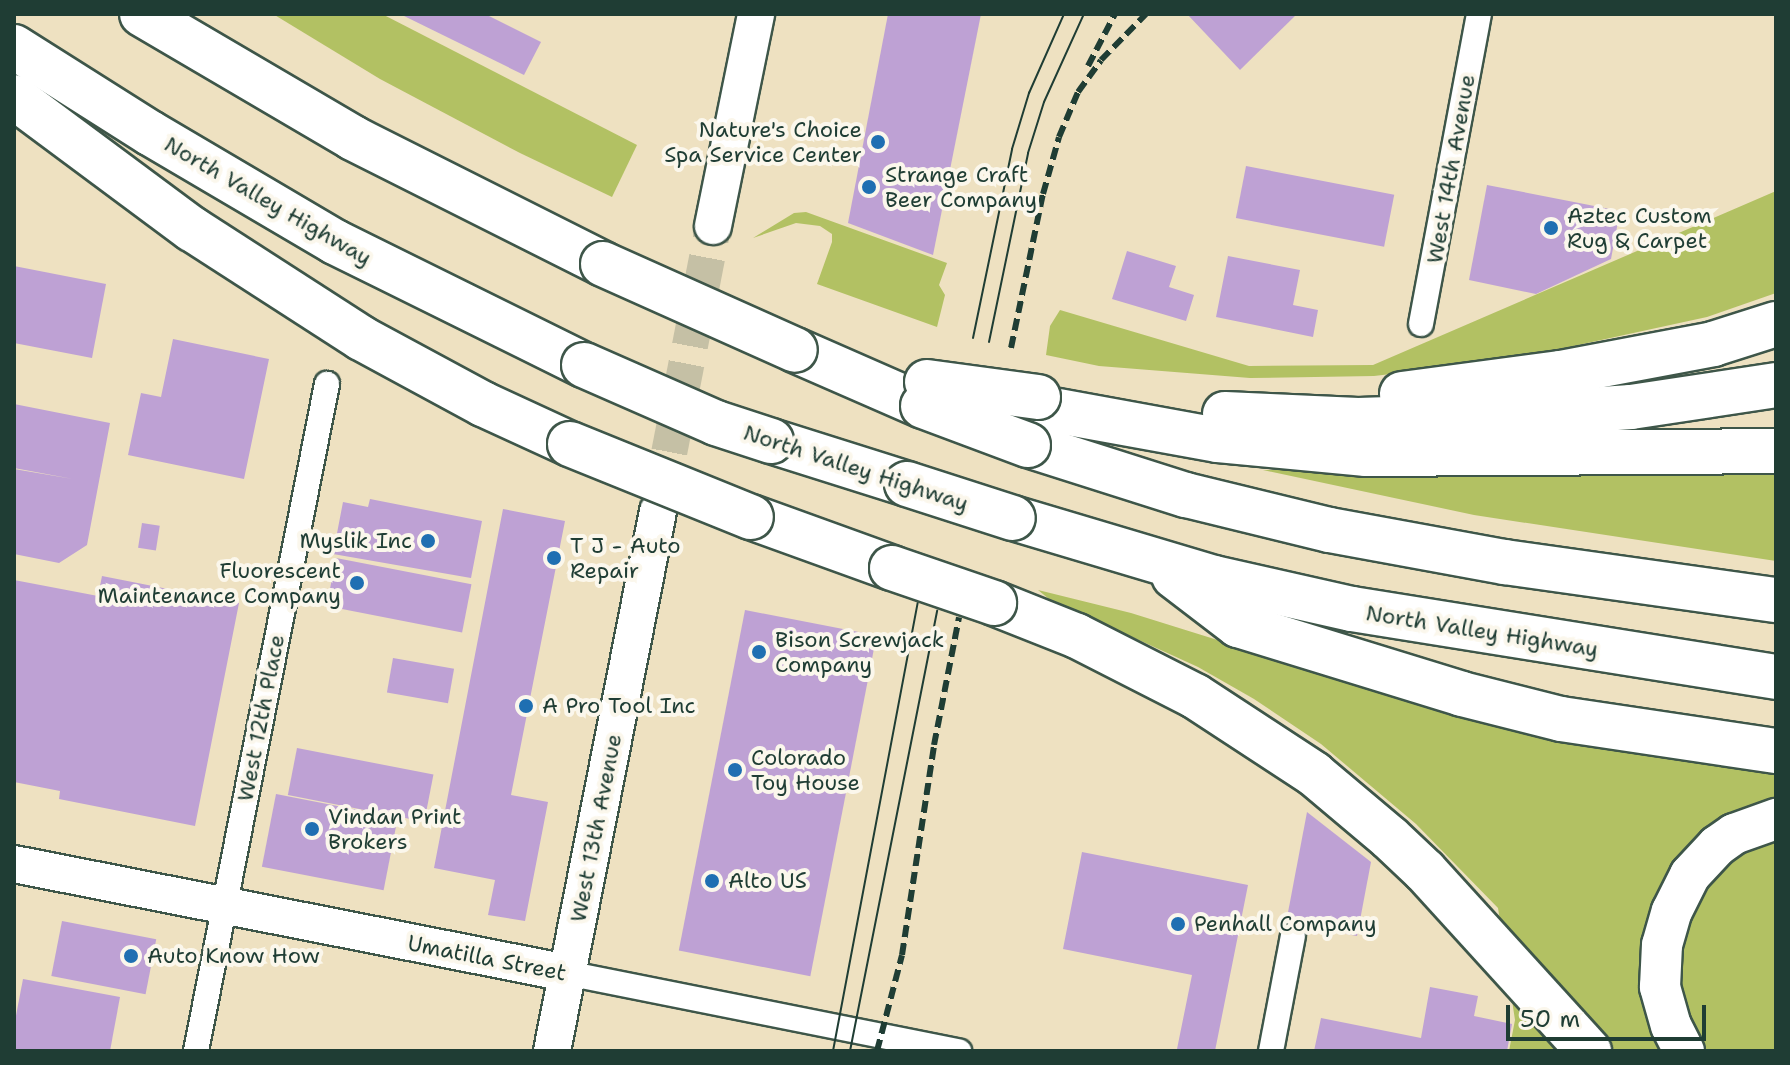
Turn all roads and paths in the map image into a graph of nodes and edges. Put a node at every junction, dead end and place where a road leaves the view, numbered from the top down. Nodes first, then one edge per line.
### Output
1 (142, 14) edge
2 (756, 14) edge
3 (1479, 14) edge
4 (14, 47) edge
5 (14, 97) edge
6 (713, 226) tunnel mouth
7 (1421, 324) dead end
8 (1776, 324) edge
9 (327, 384) dead end
10 (1776, 385) edge
11 (1141, 408) junction
12 (1034, 416) junction
13 (1776, 448) edge
14 (658, 511) tunnel mouth
15 (1157, 563) junction
16 (1776, 600) edge
17 (1776, 677) edge
18 (1776, 751) edge
19 (1776, 819) edge
20 (14, 864) edge
21 (224, 905) junction
22 (1293, 936) dead end
23 (567, 973) junction
24 (1679, 1043) edge
25 (196, 1051) edge
26 (552, 1051) edge
27 (959, 1051) edge
28 (1271, 1051) edge
29 (1589, 1051) edge

1 - 12 highway, bridge
2 - 6 street
3 - 7 street, West 14th Avenue
4 - 15 highway, North Valley Highway, bridge
5 - 29 highway, bridge
8 - 11 highway
9 - 21 street, West 12th Place
10 - 11 highway
11 - 12 highway
12 - 13 highway
12 - 16 highway
14 - 23 street, West 13th Avenue
15 - 17 highway, North Valley Highway
15 - 18 highway
19 - 24 main road
20 - 21 street, Umatilla Street
21 - 23 street, Umatilla Street
21 - 25 street, West 12th Place
22 - 28 street
23 - 26 street, West 13th Avenue
23 - 27 street, Umatilla Street

